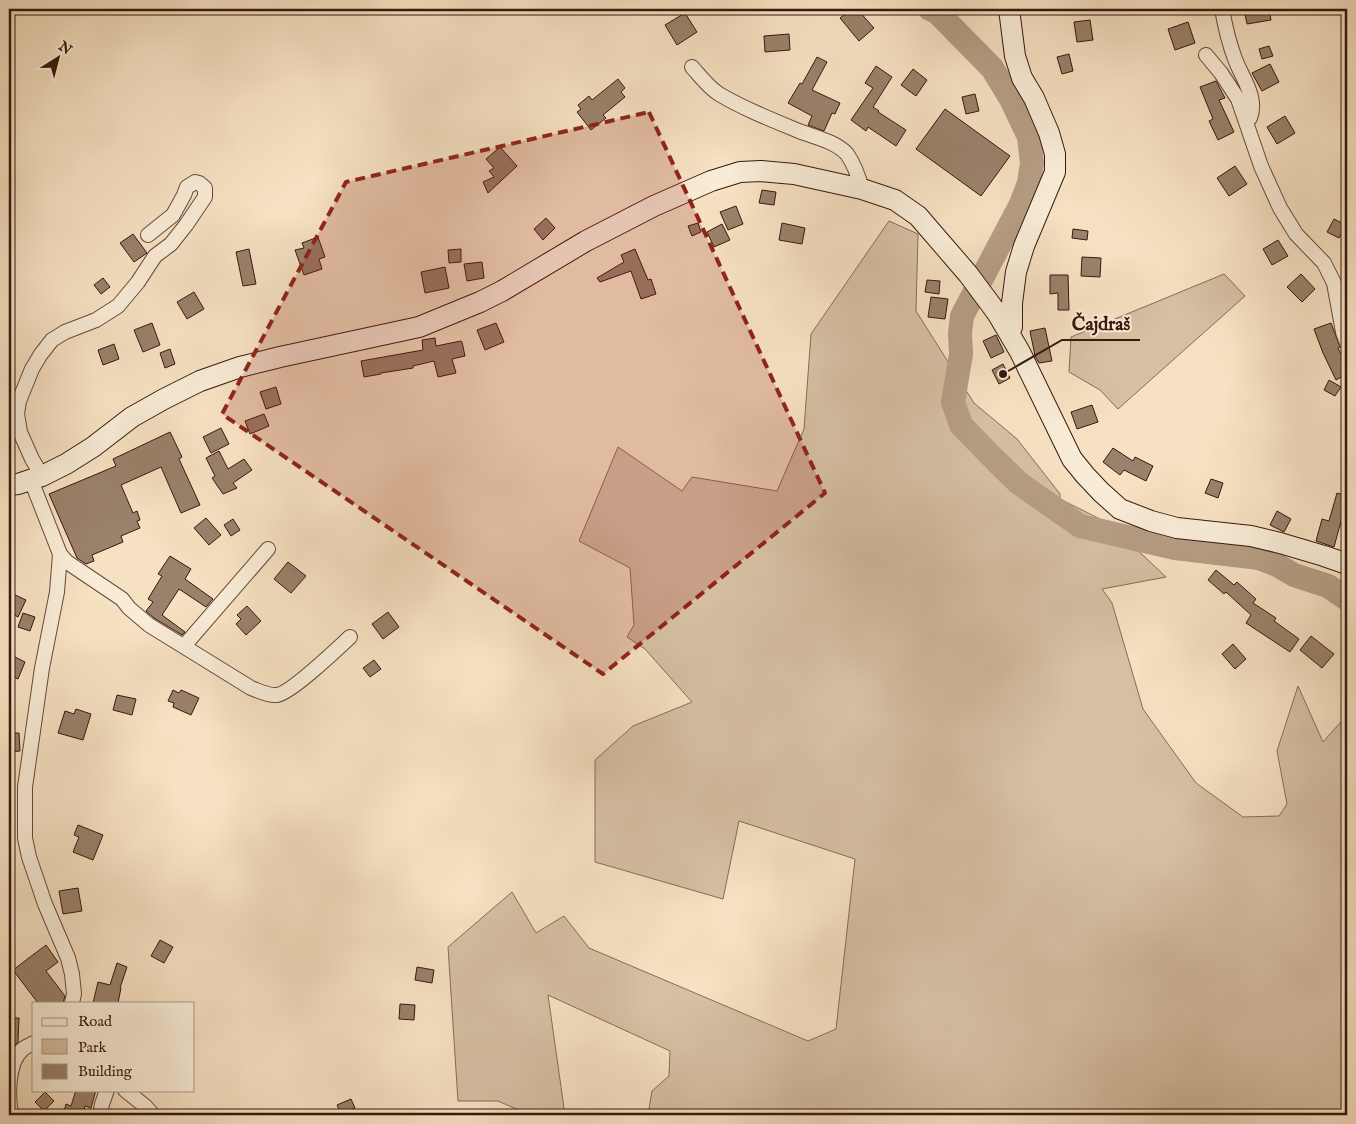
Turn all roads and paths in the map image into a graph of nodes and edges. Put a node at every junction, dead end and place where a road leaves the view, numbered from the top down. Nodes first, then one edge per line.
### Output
1 (1009, 9) edge
2 (1222, 9) edge
3 (1206, 56) dead end
4 (692, 67) dead end
5 (1246, 120) junction
6 (862, 189) junction
7 (148, 235) dead end
8 (1009, 333) junction
9 (1347, 342) edge
10 (37, 478) junction
11 (9, 485) edge
12 (268, 549) dead end
13 (60, 554) junction
14 (1347, 564) edge
15 (350, 637) dead end
16 (184, 646) junction
17 (72, 1002) edge
18 (32, 1045) edge
19 (106, 1092) edge
20 (128, 1092) edge
21 (11, 1115) edge
22 (100, 1115) edge
23 (153, 1115) edge

1 - 8 main road
2 - 5 street
3 - 5 street
4 - 6 street
5 - 9 street
6 - 8 main road
6 - 10 main road
7 - 10 street
8 - 14 main road
10 - 11 main road
10 - 13 street
12 - 16 street
13 - 16 street
13 - 17 street
15 - 16 street
18 - 21 street
19 - 22 street
20 - 23 street

